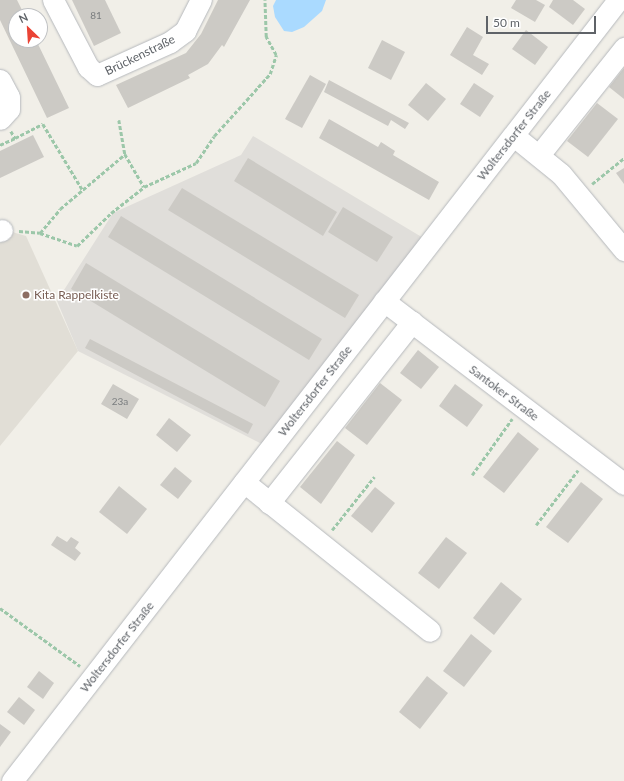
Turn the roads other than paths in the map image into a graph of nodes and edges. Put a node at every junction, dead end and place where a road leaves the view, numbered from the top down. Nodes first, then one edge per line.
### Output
1 (53, 0) edge
2 (201, 0) edge
3 (618, 0) edge
4 (624, 48) edge
5 (0, 80) edge
6 (2, 118) edge
7 (514, 136) junction
8 (539, 155) junction
9 (624, 250) edge
10 (384, 301) junction
11 (412, 322) junction
12 (244, 482) junction
13 (624, 484) edge
14 (269, 503) junction
15 (430, 631) dead end
16 (12, 781) edge

1 - 2 street, Brückenstraße
3 - 7 street, Woltersdorfer Straße
4 - 8 street
5 - 6 street
7 - 8 street
7 - 10 street, Woltersdorfer Straße
8 - 9 street
10 - 11 street, Santoker Straße
10 - 12 street, Woltersdorfer Straße
11 - 13 street, Santoker Straße
11 - 14 street
12 - 14 street
12 - 16 street, Woltersdorfer Straße
14 - 15 street

